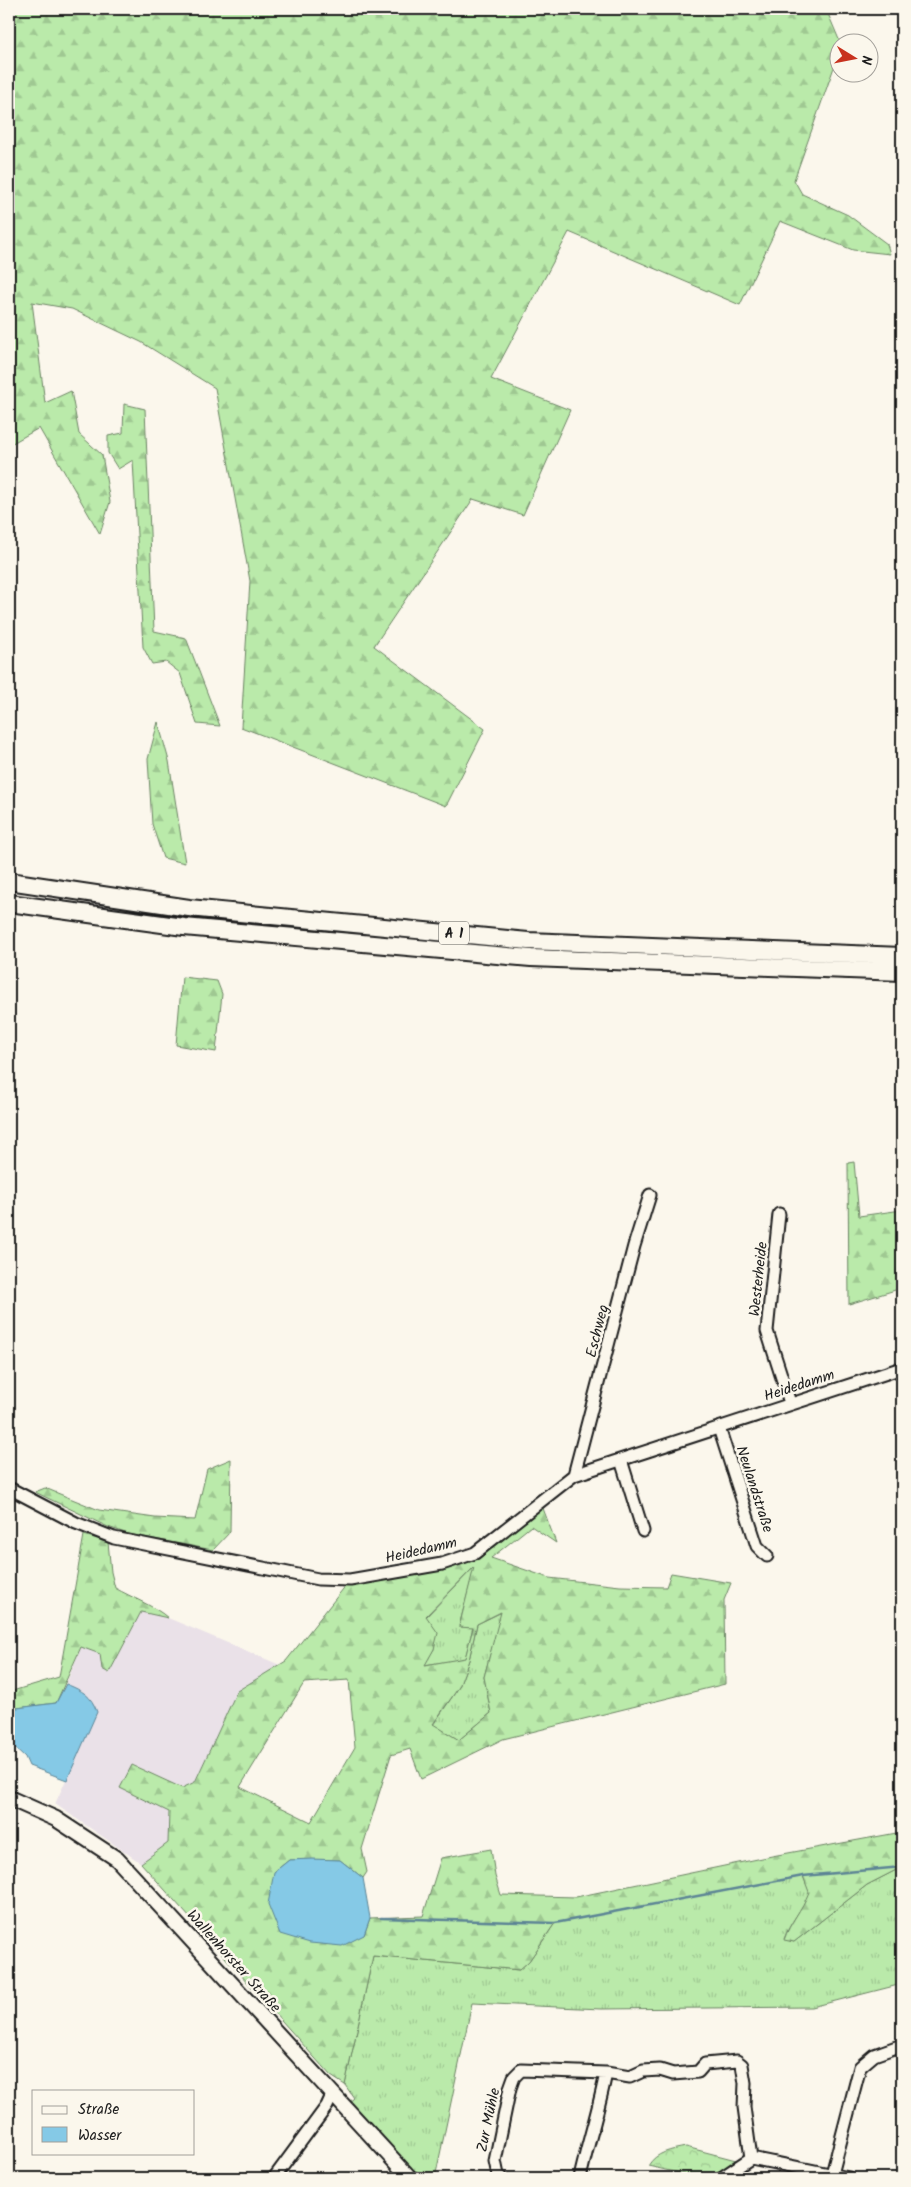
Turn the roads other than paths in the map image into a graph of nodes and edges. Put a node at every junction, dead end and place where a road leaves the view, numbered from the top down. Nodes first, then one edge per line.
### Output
1 (9, 881) edge
2 (9, 903) edge
3 (902, 956) edge
4 (902, 972) edge
5 (650, 1195) dead end
6 (779, 1214) dead end
7 (902, 1368) edge
8 (790, 1403) junction
9 (719, 1428) junction
10 (621, 1460) junction
11 (574, 1475) junction
12 (9, 1488) edge
13 (643, 1531) dead end
14 (767, 1556) dead end
15 (9, 1798) edge
16 (902, 2045) edge
17 (606, 2073) junction
18 (333, 2093) junction
19 (751, 2158) junction
20 (832, 2174) junction
21 (274, 2178) edge
22 (410, 2178) edge
23 (501, 2178) edge
24 (580, 2178) edge
25 (722, 2178) edge
26 (849, 2178) edge

1 - 3 highway, A 1
2 - 4 highway, A 1
5 - 11 street, Eschweg
6 - 8 street, Westerheide
7 - 8 street, Heidedamm
8 - 9 street, Heidedamm
9 - 10 street, Heidedamm
9 - 14 street, Neulandstraße
10 - 11 street, Heidedamm
10 - 13 street
11 - 12 street, Heidedamm
15 - 18 main road, Wallenhorster Straße
16 - 20 street
17 - 19 street
17 - 23 street, Zur Mühle
17 - 24 street
18 - 21 street
18 - 22 main road, Wallenhorster Straße
19 - 20 street
19 - 25 street
20 - 26 street

